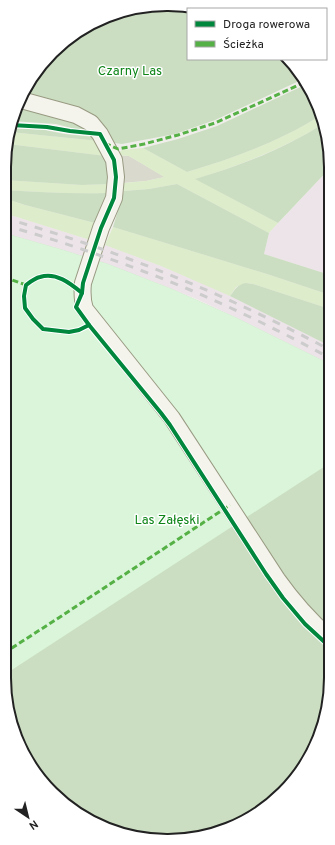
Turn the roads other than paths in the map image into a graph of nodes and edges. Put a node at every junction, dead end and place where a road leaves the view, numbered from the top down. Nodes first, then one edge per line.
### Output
1 (26, 101) edge
2 (324, 632) edge

1 - 2 street

